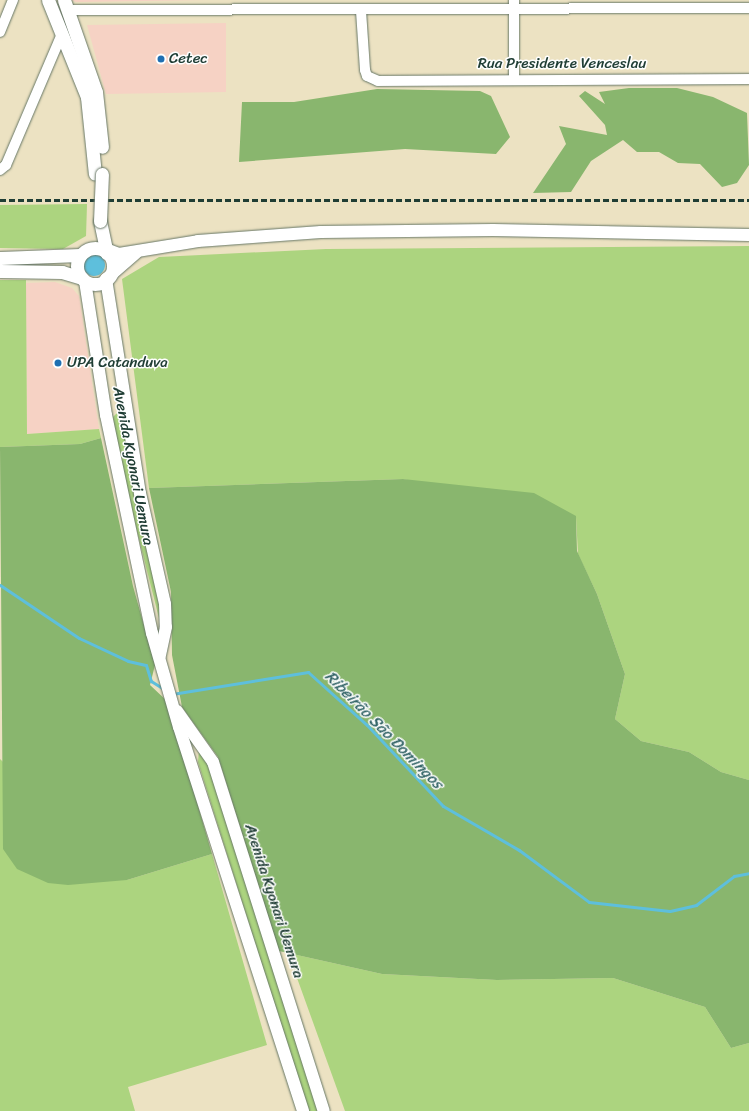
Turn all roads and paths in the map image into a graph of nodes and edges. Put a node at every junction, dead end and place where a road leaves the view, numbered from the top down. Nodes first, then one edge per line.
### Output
1 (14, 0) edge
2 (48, 0) edge
3 (514, 0) edge
4 (226, 4) edge
5 (66, 5) edge
6 (749, 8) edge
7 (361, 11) junction
8 (513, 11) junction
9 (0, 32) edge
10 (62, 34) junction
11 (69, 53) junction
12 (49, 60) junction
13 (514, 78) junction
14 (748, 79) edge
15 (0, 170) edge
16 (99, 174) junction
17 (97, 220) junction
18 (749, 235) edge
19 (140, 250) junction
20 (107, 251) junction
21 (84, 252) junction
22 (0, 258) edge
23 (0, 271) edge
24 (83, 279) junction
25 (106, 279) junction
26 (124, 397) junction
27 (103, 398) junction
28 (160, 656) junction
29 (176, 708) junction
30 (303, 1111) edge
31 (324, 1111) edge

1 - 9 street
2 - 10 main road
3 - 8 street
4 - 5 street
4 - 7 street
5 - 16 main road
6 - 8 street
7 - 8 street
7 - 13 street, Rua Presidente Venceslau
8 - 13 street
10 - 11 main road
10 - 12 street
11 - 12 street
11 - 16 main road
12 - 15 street
13 - 14 street, Rua Presidente Venceslau
16 - 17 main road
17 - 20 main road
17 - 21 main road
18 - 19 street
19 - 20 street
19 - 25 street
20 - 21 main road
20 - 25 main road
21 - 22 main road
21 - 24 main road
23 - 24 main road
24 - 25 main road
24 - 27 street, Avenida Kyonari Uemura
25 - 26 street, Avenida Kyonari Uemura
26 - 27 street
26 - 28 street, Avenida Kyonari Uemura
27 - 28 street, Avenida Kyonari Uemura
28 - 29 street, Avenida Kyonari Uemura
29 - 30 street, Avenida Kyonari Uemura
29 - 31 street, Avenida Kyonari Uemura

